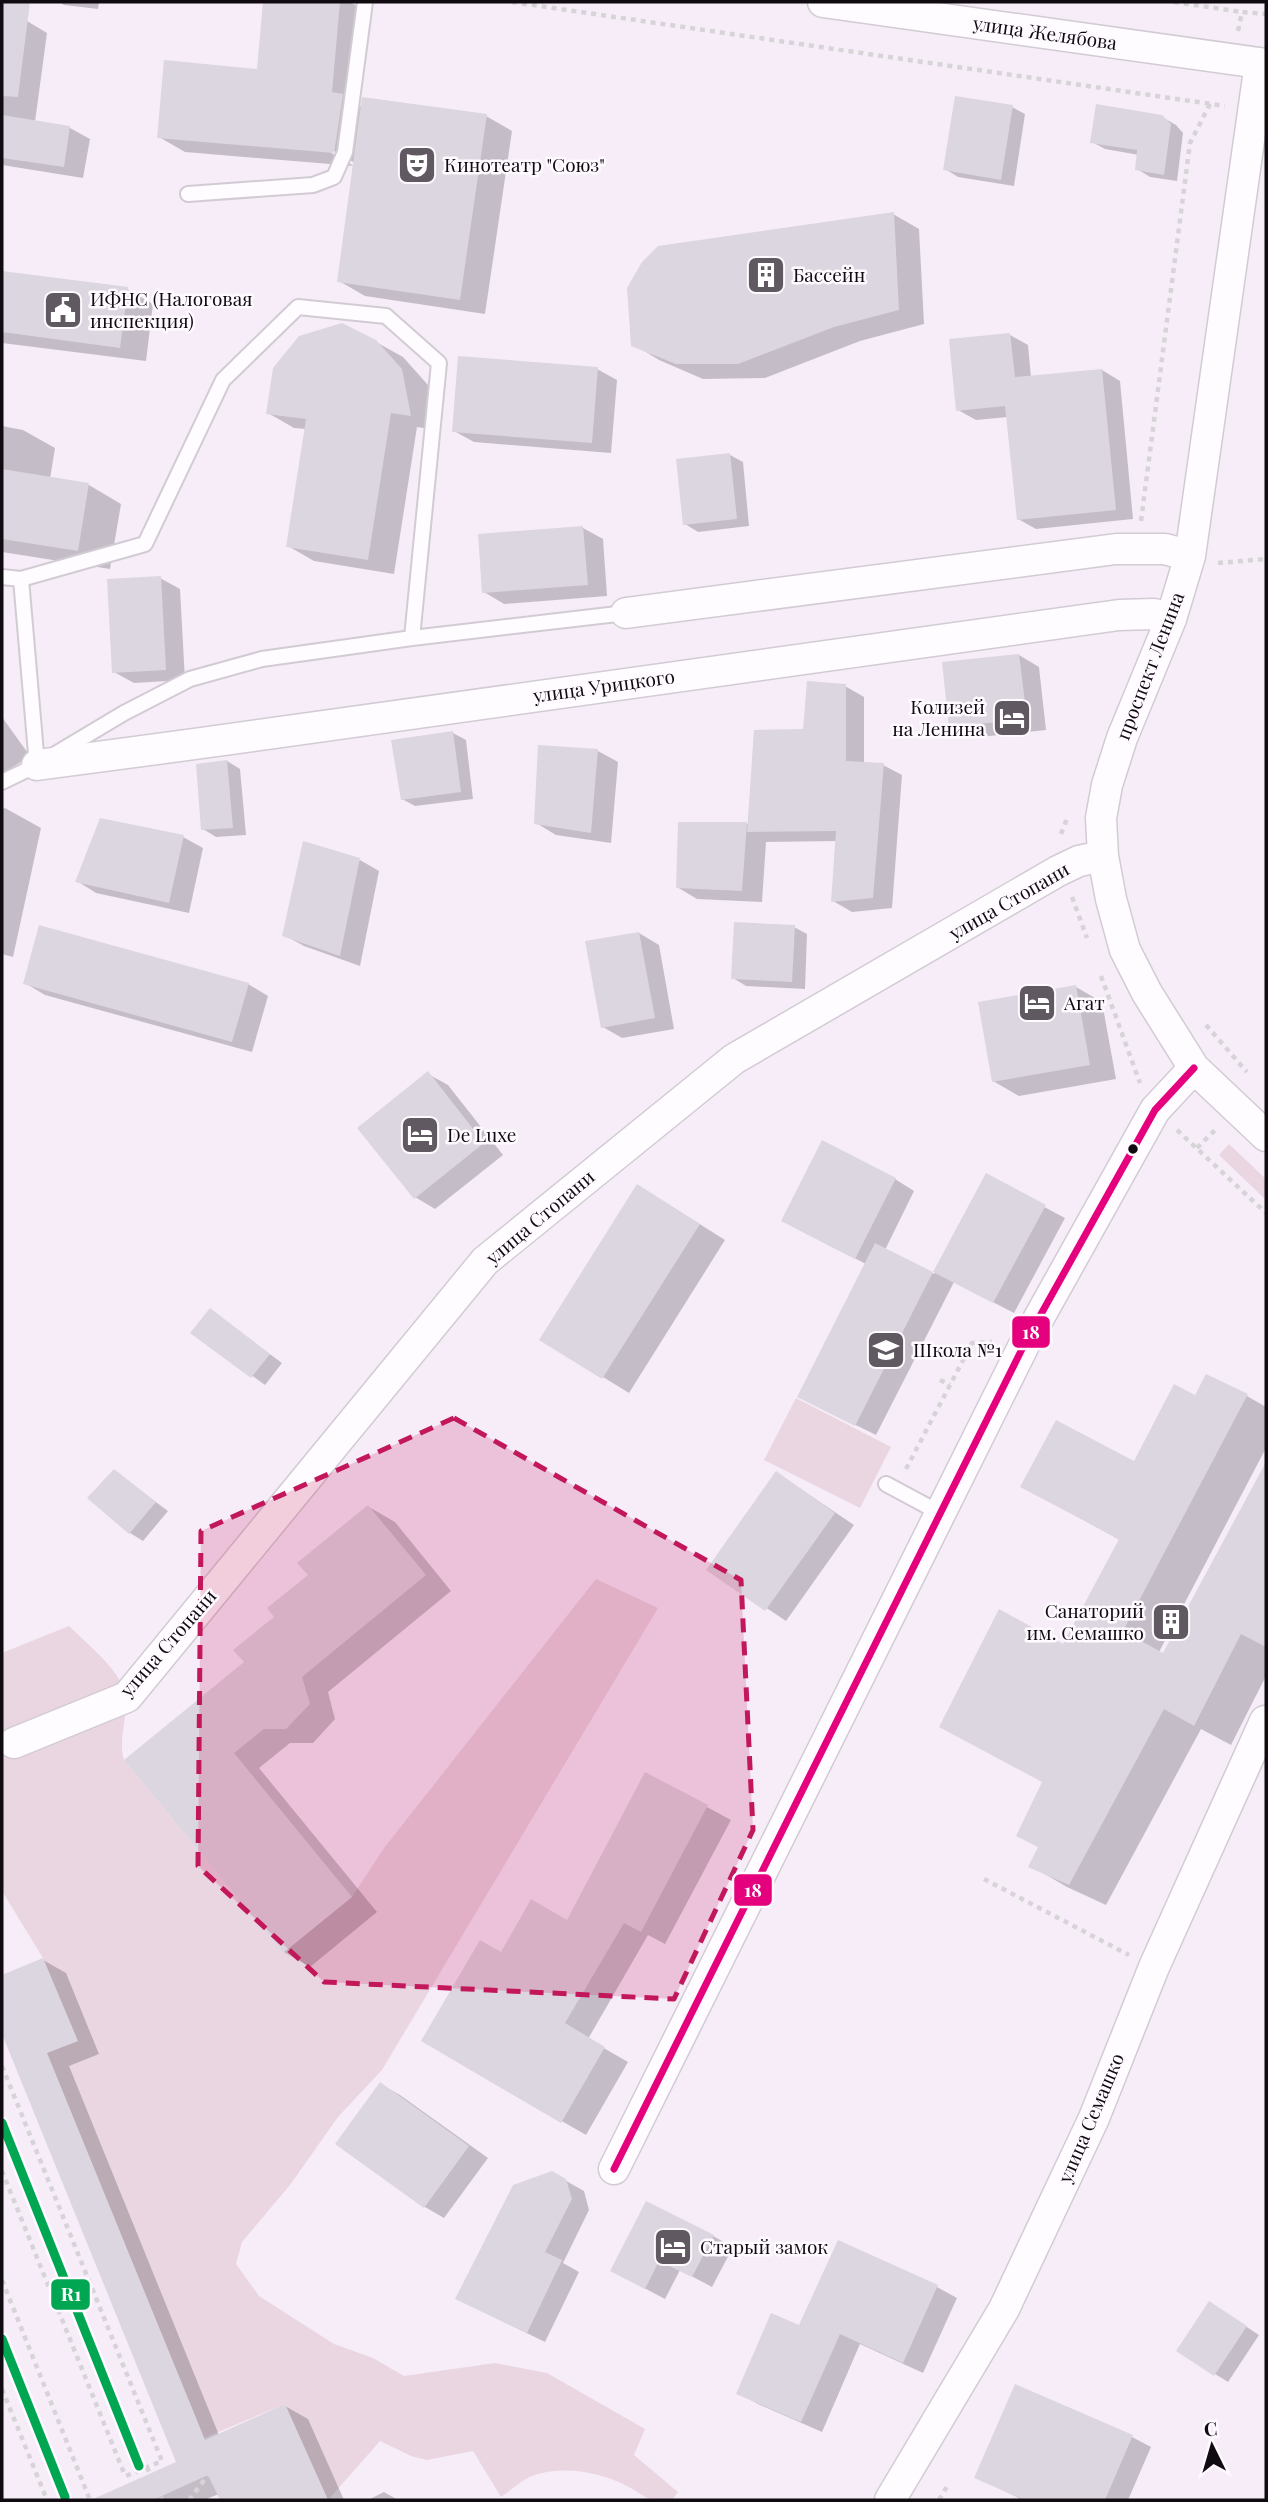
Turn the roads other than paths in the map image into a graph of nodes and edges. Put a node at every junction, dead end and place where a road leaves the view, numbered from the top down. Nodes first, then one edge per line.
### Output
1 (365, 2) edge
2 (823, 2) edge
3 (1263, 64) edge
4 (188, 194) dead end
5 (1190, 556) junction
6 (2, 577) edge
7 (21, 579) junction
8 (626, 613) joint
9 (1171, 619) junction
10 (412, 638) junction
11 (37, 765) junction
12 (2, 782) edge
13 (1103, 856) junction
14 (1194, 1068) junction
15 (1266, 1136) edge
16 (891, 1486) road end
17 (940, 1513) junction
18 (1265, 1721) edge
19 (14, 1743) dead end
20 (614, 2169) dead end
21 (890, 2500) edge

1 - 4 lane
2 - 3 street, улица Желябова
3 - 5 street, проспект Ленина
5 - 8 street
5 - 9 street, проспект Ленина
6 - 7 lane
7 - 10 lane
7 - 11 lane
8 - 10 lane
9 - 11 street, улица Урицкого
9 - 13 street, проспект Ленина
10 - 11 lane
11 - 12 lane
13 - 14 street, проспект Ленина
13 - 19 street, улица Стопани
14 - 15 street, проспект Ленина
14 - 17 street
16 - 17 lane
17 - 20 street
18 - 21 street, улица Семашко

